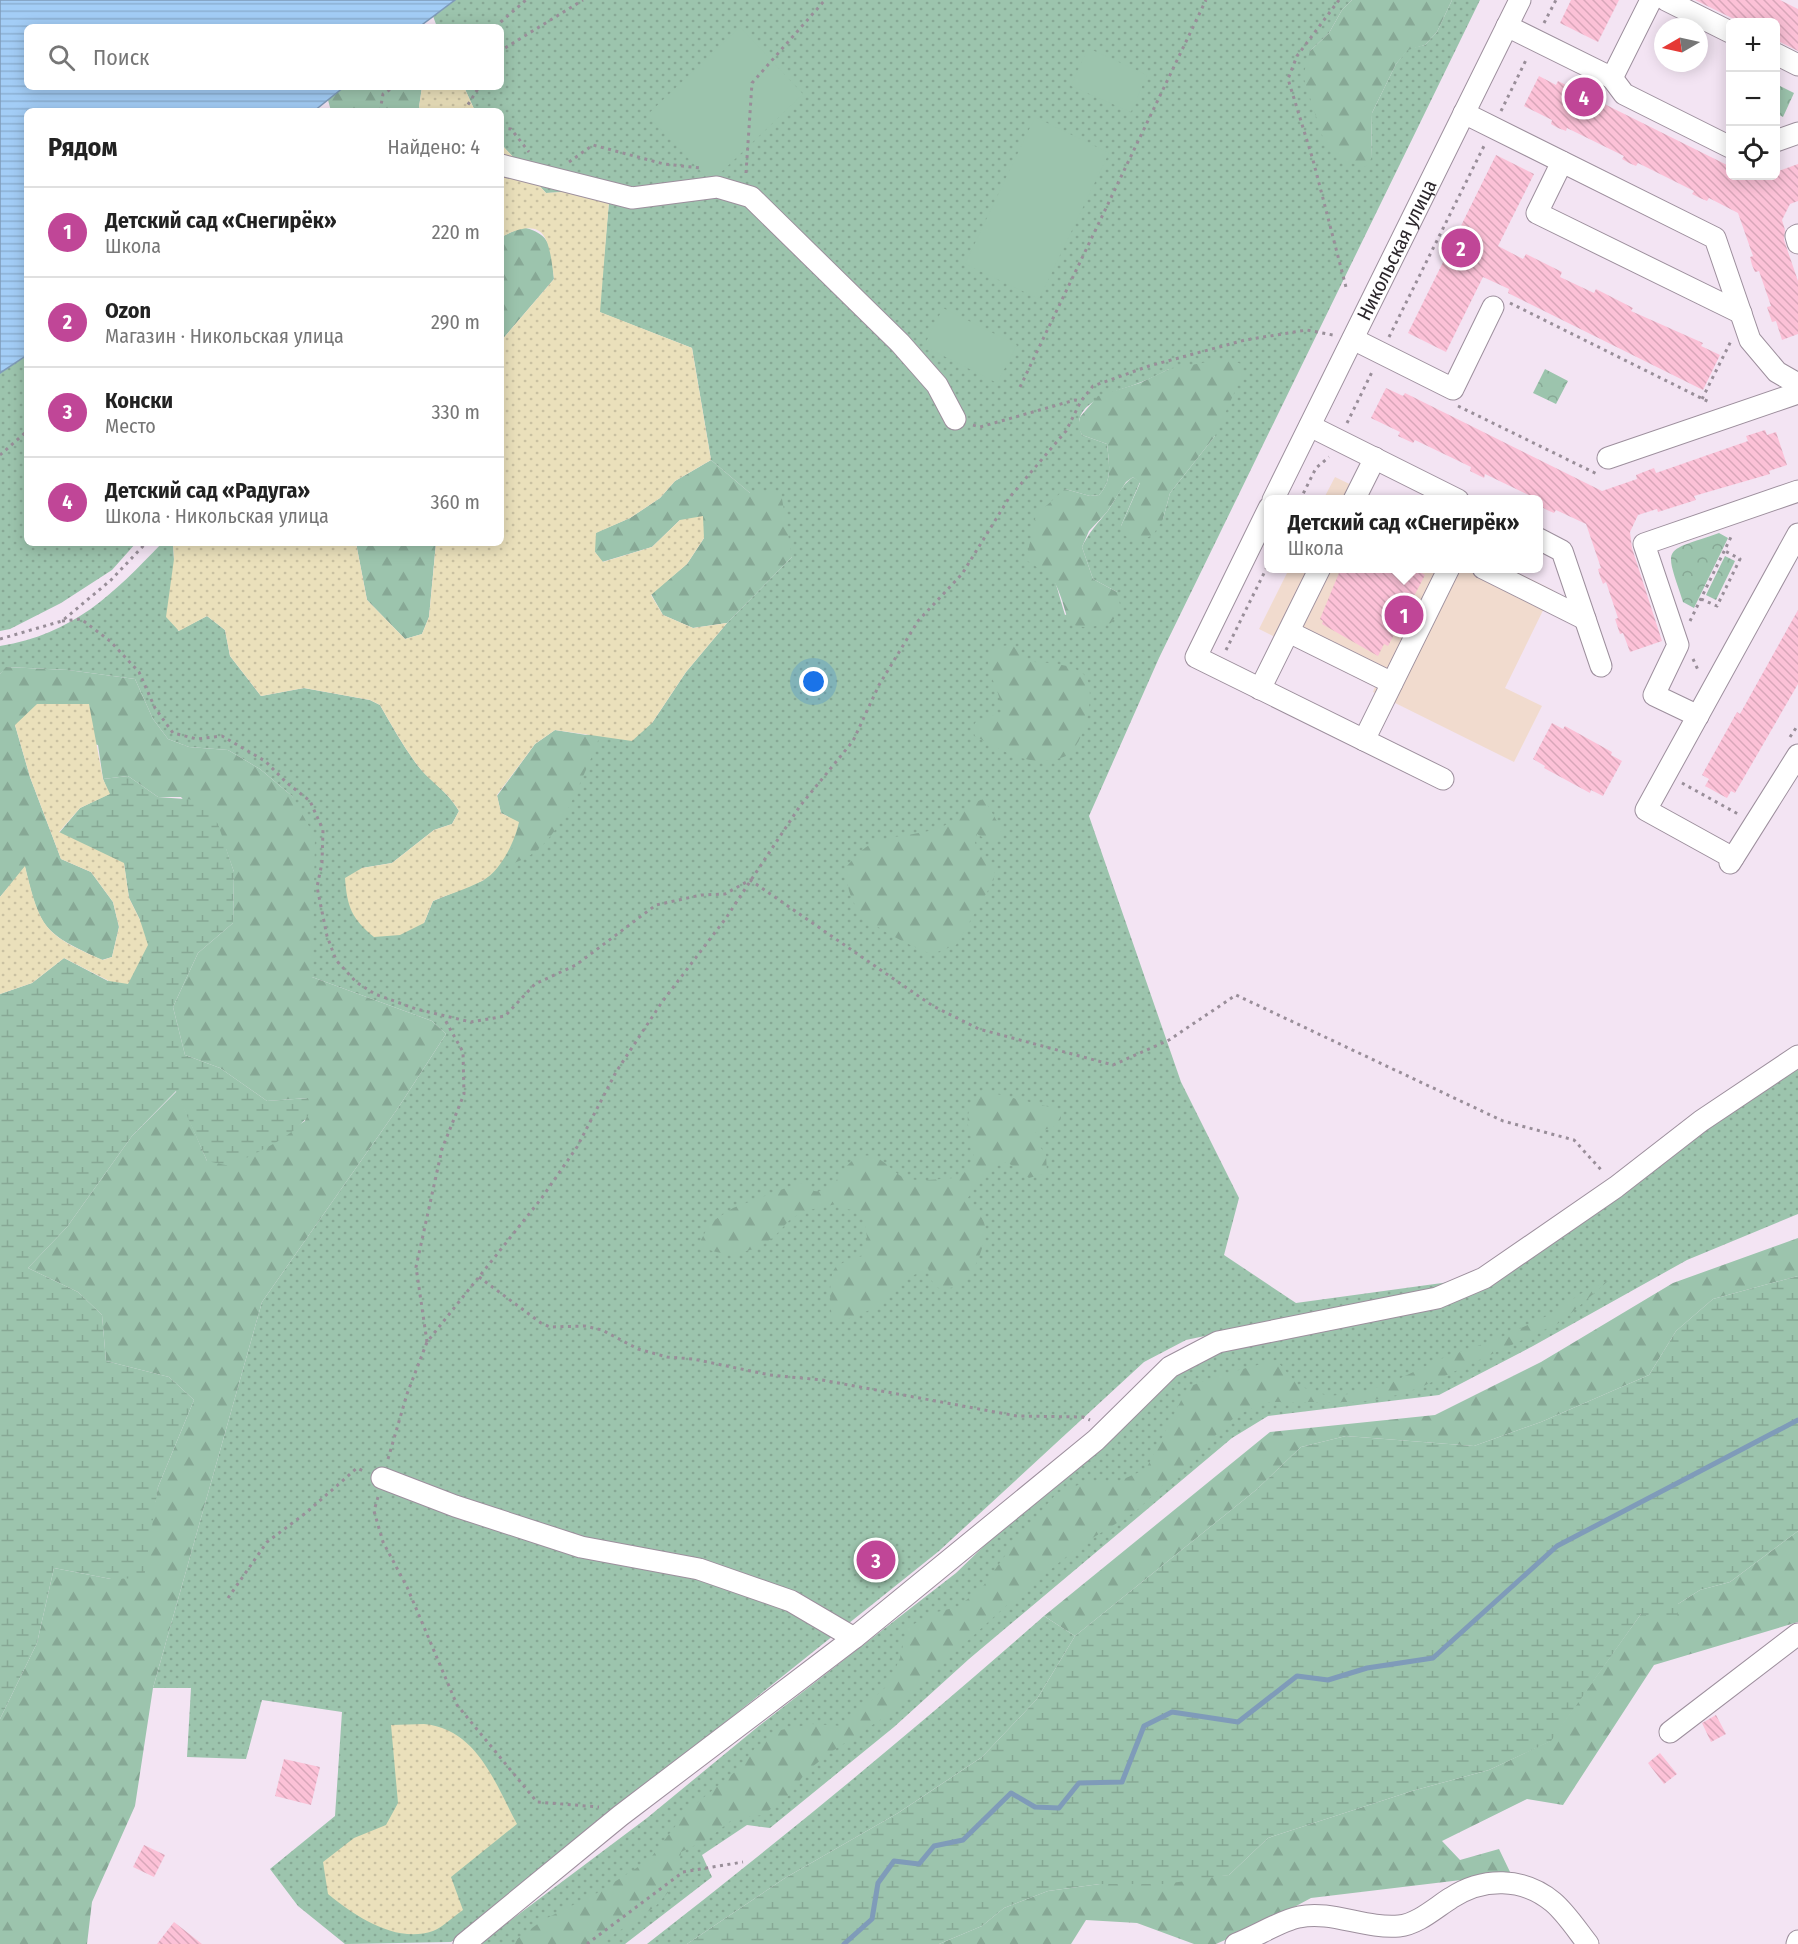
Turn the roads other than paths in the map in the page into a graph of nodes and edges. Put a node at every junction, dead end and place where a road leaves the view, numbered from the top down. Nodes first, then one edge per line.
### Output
1 (1520, 0) edge
2 (1651, 0) edge
3 (1666, 0) edge
4 (1507, 26) junction
5 (1726, 30) edge
6 (1780, 56) edge
7 (1798, 66) edge
8 (1612, 78) junction
9 (1464, 113) junction
10 (1798, 134) edge
11 (1780, 140) edge
12 (1726, 145) edge
13 (1562, 162) junction
14 (504, 166) edge
15 (1798, 235) edge
16 (1798, 243) edge
17 (1493, 307) road end
18 (1742, 315) junction
19 (1353, 339) junction
20 (1798, 384) edge
21 (1798, 393) edge
22 (955, 419) dead end
23 (1310, 426) junction
24 (1374, 458) junction
25 (1602, 466) road end
26 (1798, 491) edge
27 (1276, 495) edge
28 (1356, 495) edge
29 (1448, 495) edge
30 (1264, 518) edge
31 (1798, 534) edge
32 (1543, 541) edge
33 (1318, 573) edge
34 (1447, 573) edge
35 (1493, 573) edge
36 (1585, 619) junction
37 (1289, 632) junction
38 (1601, 666) dead end
39 (1392, 683) junction
40 (1260, 689) junction
41 (1698, 716) junction
42 (1364, 740) junction
43 (1798, 755) edge
44 (1443, 780) dead end
45 (1798, 1056) edge
46 (382, 1478) road end
47 (1798, 1634) edge
48 (854, 1638) junction
49 (1670, 1732) dead end
50 (464, 1944) edge
51 (1236, 1944) edge
52 (1588, 1944) edge

1 - 4 street, Никольская улица
2 - 8 street
3 - 5 street
4 - 8 street
4 - 9 street, Никольская улица
6 - 7 street
8 - 12 street
9 - 13 street
9 - 19 street, Никольская улица
10 - 11 street
13 - 18 street
13 - 18 street
14 - 22 street
15 - 16 street
17 - 19 street
18 - 20 street
19 - 23 street, Никольская улица
21 - 25 street
23 - 24 street
23 - 27 street, Никольская улица
24 - 28 street
24 - 29 street
26 - 41 street
30 - 40 street
31 - 41 street
32 - 36 street
33 - 37 street
34 - 39 street
35 - 36 street
36 - 38 street
37 - 39 street
37 - 40 street
39 - 42 street
40 - 42 street
41 - 43 street
42 - 44 street
45 - 48 street
46 - 48 street
47 - 49 street
48 - 50 street
51 - 52 street

